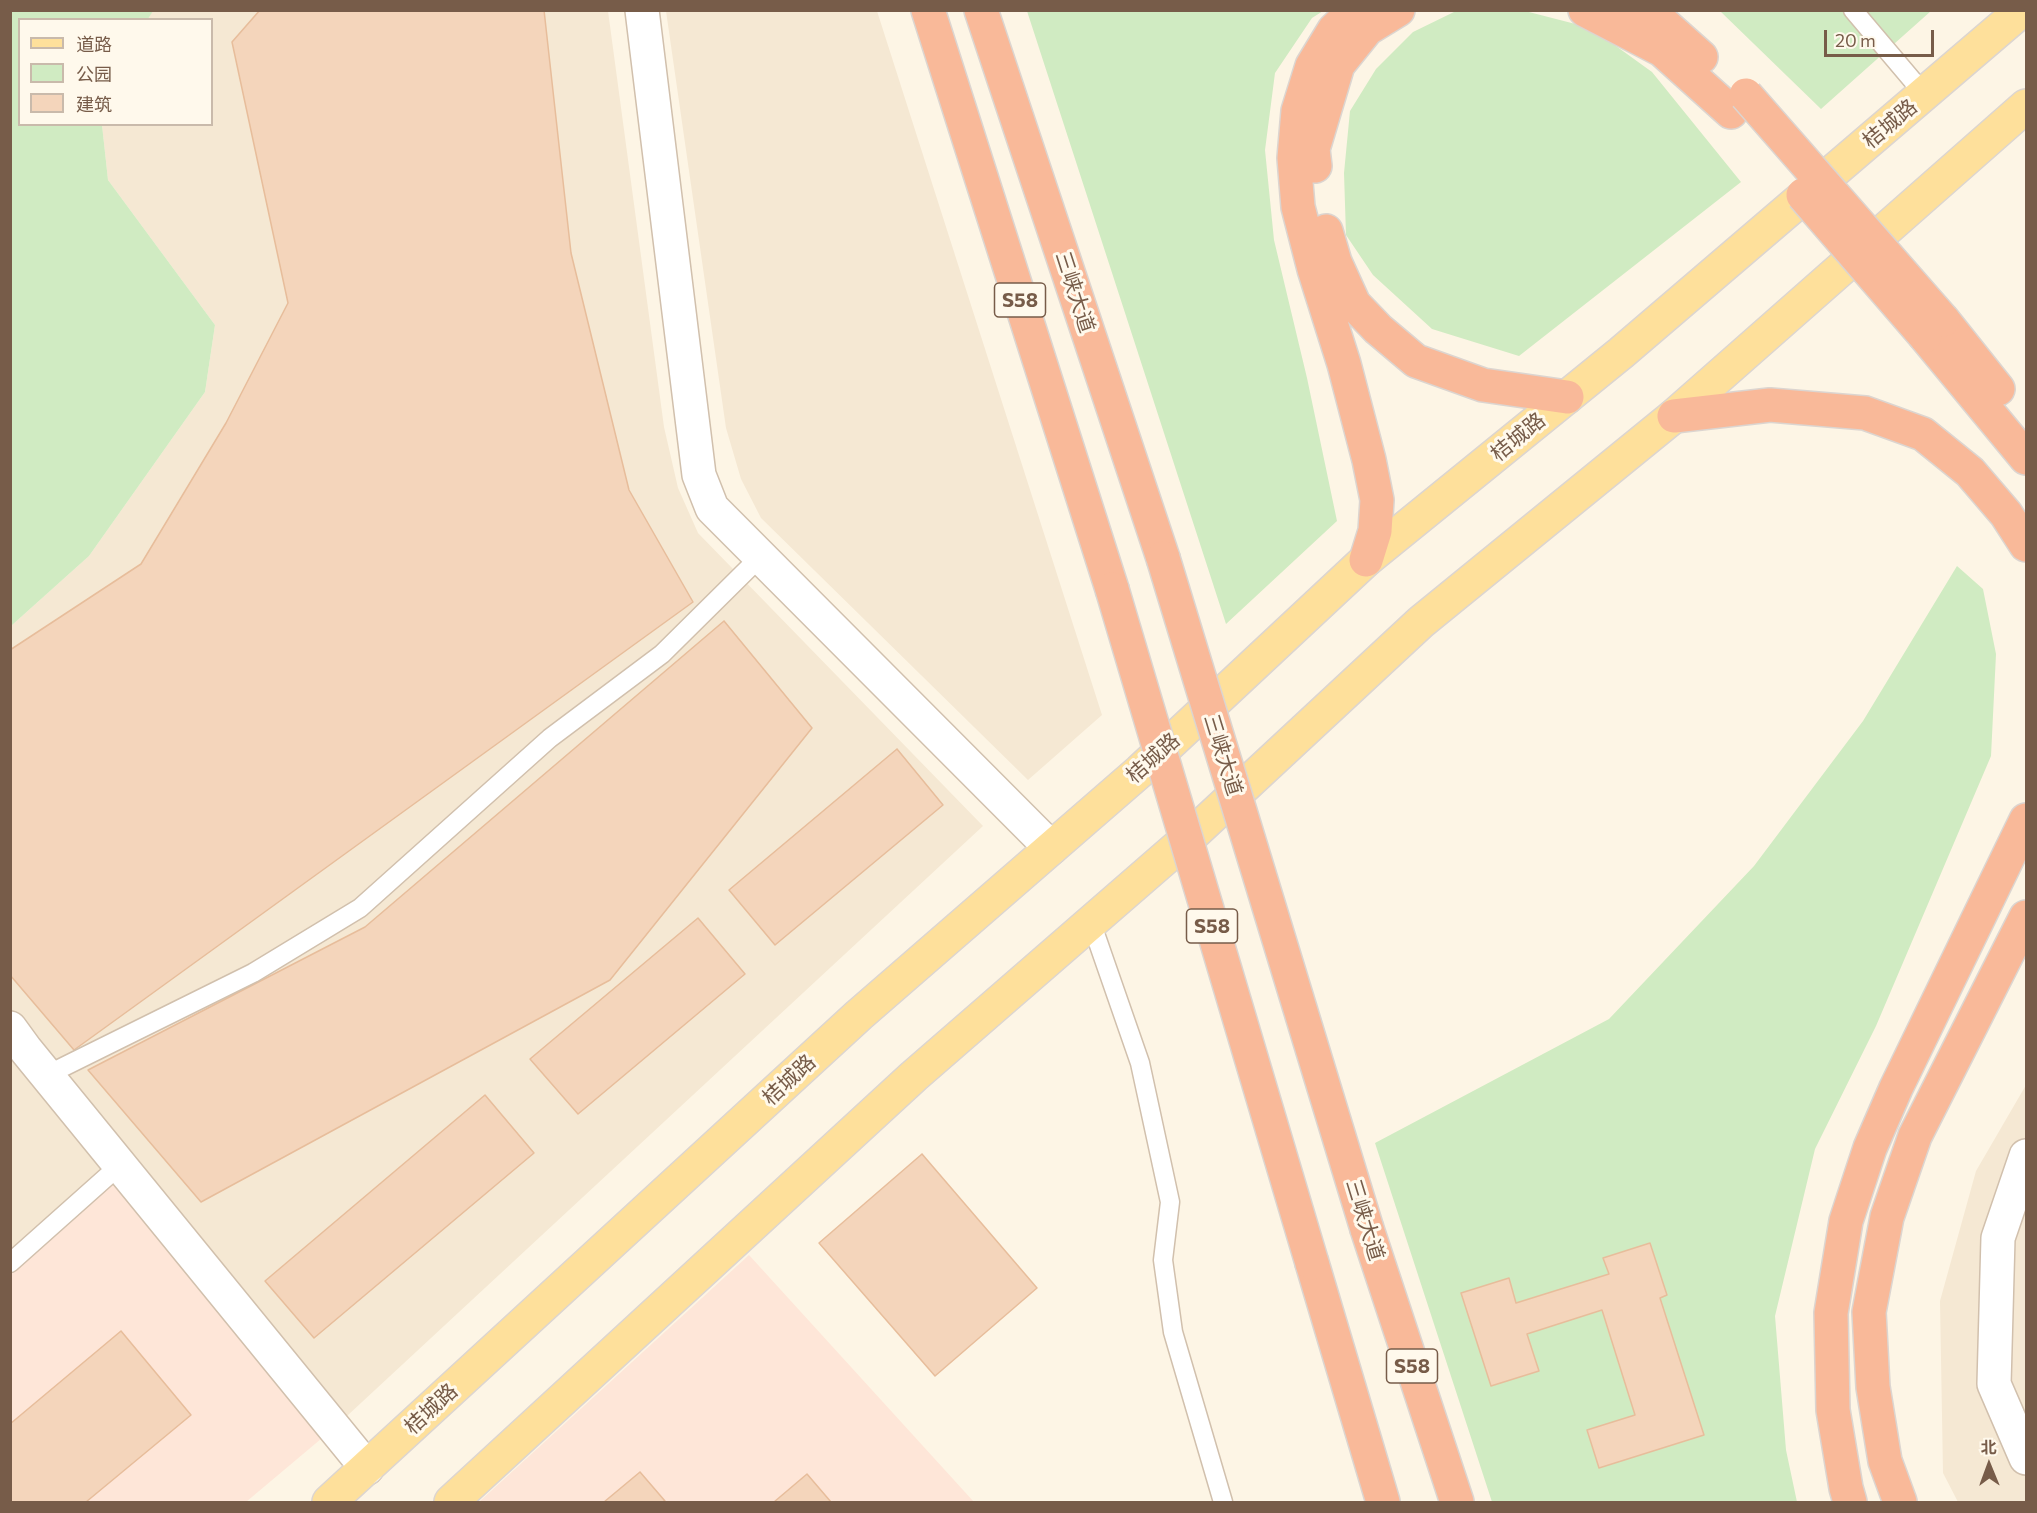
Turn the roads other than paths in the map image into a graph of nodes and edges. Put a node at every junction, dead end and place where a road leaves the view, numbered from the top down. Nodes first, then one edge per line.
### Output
1 (642, 10) edge
2 (928, 10) edge
3 (981, 10) edge
4 (1355, 10) edge
5 (1398, 10) edge
6 (1585, 10) edge
7 (1637, 10) edge
8 (1853, 10) edge
9 (2022, 10) edge
10 (1924, 94) junction
11 (1739, 104) junction
12 (2026, 106) edge
13 (1934, 328) junction
14 (1567, 397) junction
15 (1674, 416) junction
16 (2026, 426) edge
17 (2026, 458) edge
18 (2026, 545) edge
19 (760, 557) junction
20 (1366, 560) junction
21 (2026, 820) edge
22 (1051, 848) junction
23 (2026, 917) edge
24 (1091, 922) junction
25 (10, 1028) edge
26 (47, 1075) junction
27 (2026, 1156) edge
28 (120, 1165) junction
29 (10, 1263) edge
30 (2026, 1458) edge
31 (367, 1468) junction
32 (329, 1503) edge
33 (451, 1503) edge
34 (1223, 1503) edge
35 (1383, 1503) edge
36 (1456, 1503) edge
37 (1850, 1503) edge
38 (1900, 1503) edge

1 - 19 street
2 - 35 highway, S58, bridge
3 - 36 highway, 三峡大道 / S58, bridge
4 - 20 highway
5 - 14 highway
6 - 11 highway
7 - 11 highway
8 - 10 lane
9 - 10 main road, 桔城路
10 - 14 main road, 桔城路
11 - 13 highway, bridge
12 - 15 main road
13 - 16 highway
13 - 17 highway
14 - 20 main road, 桔城路
15 - 18 highway
15 - 24 main road
19 - 22 street
19 - 26 lane
20 - 22 main road, 桔城路
21 - 37 highway
22 - 31 main road, 桔城路
23 - 38 highway
24 - 33 main road
24 - 34 lane
25 - 26 street
26 - 28 street
27 - 30 street
28 - 29 lane
28 - 31 street
31 - 32 main road, 桔城路

